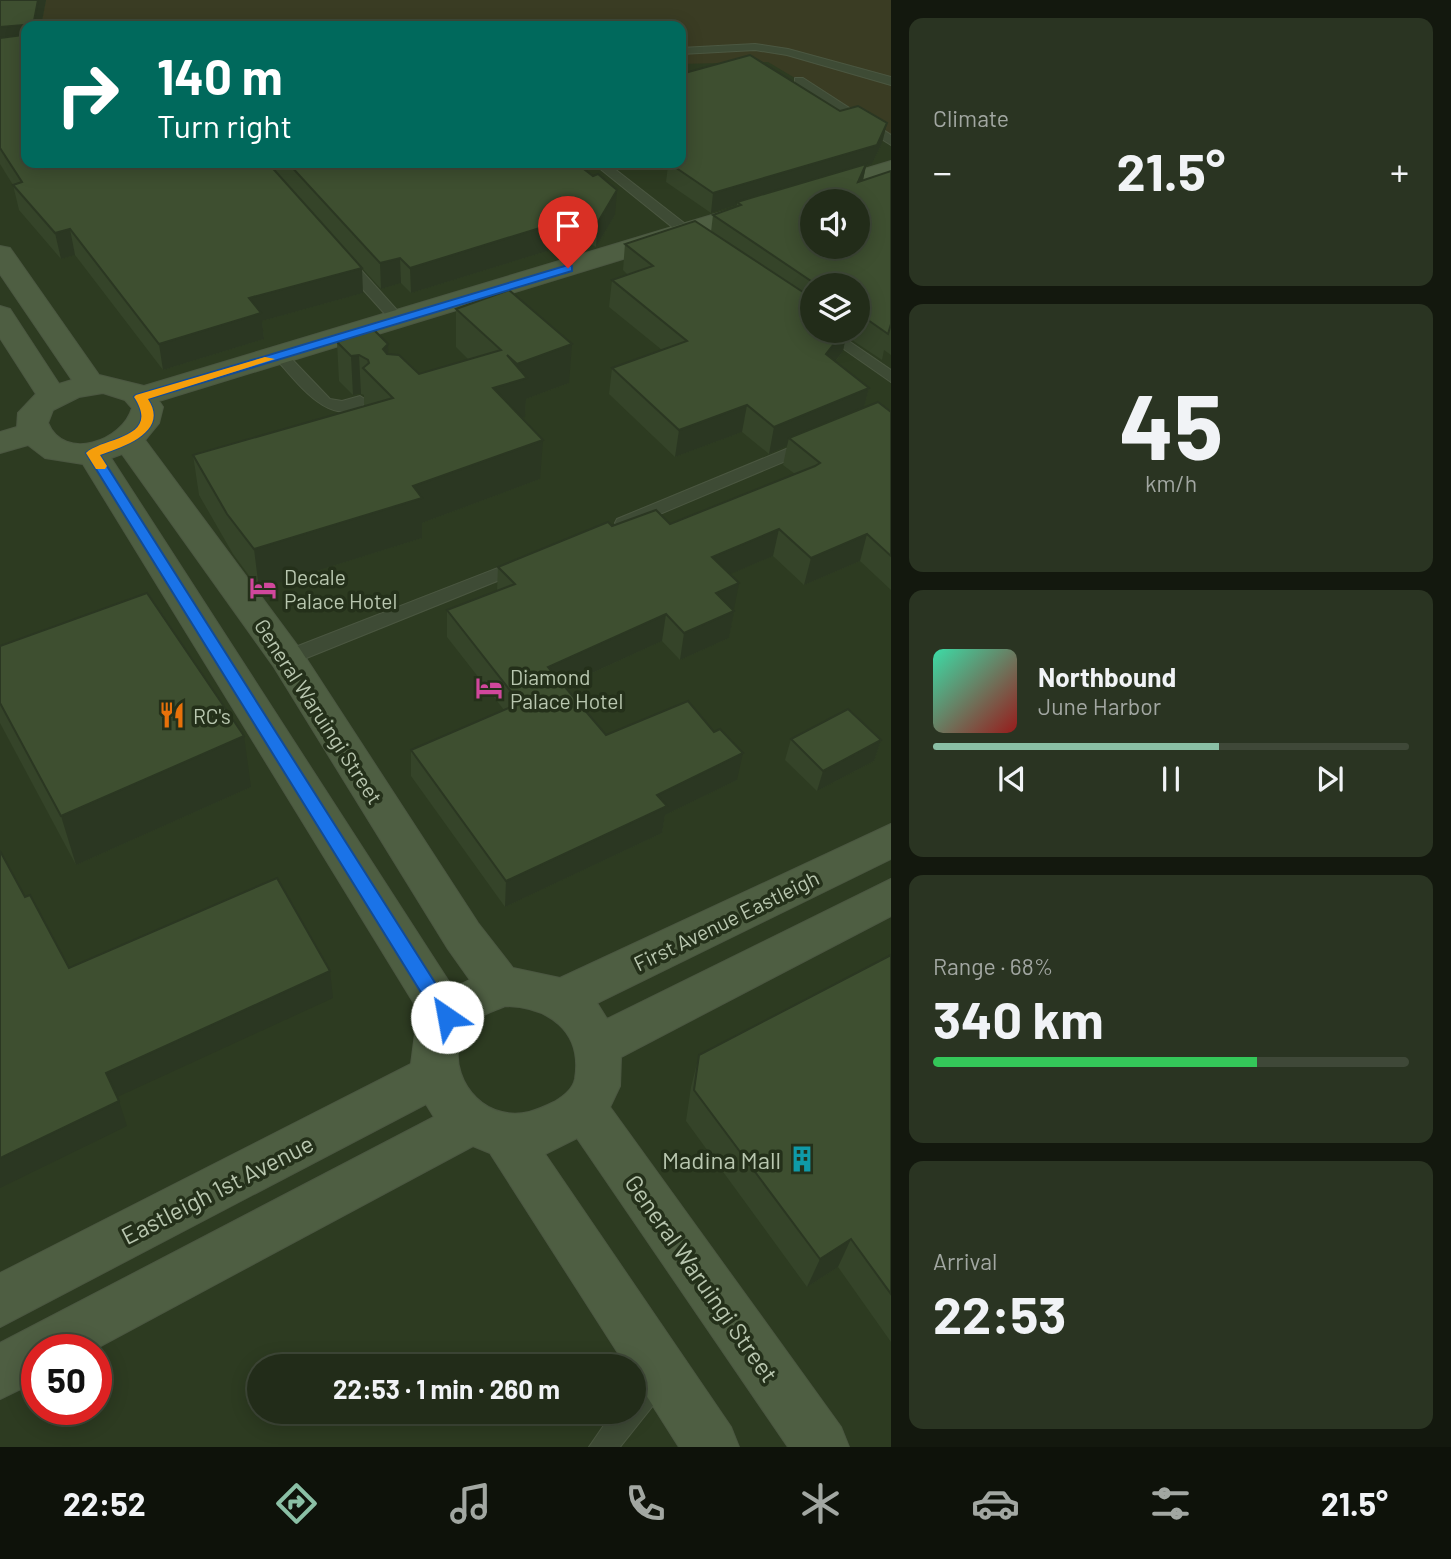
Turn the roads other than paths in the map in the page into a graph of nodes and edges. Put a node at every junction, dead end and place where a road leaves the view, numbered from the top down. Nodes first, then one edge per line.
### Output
1 (686, 51) edge
2 (799, 81) dead end
3 (891, 81) edge
4 (891, 141) edge
5 (605, 168) edge
6 (891, 169) edge
7 (695, 239) junction
8 (337, 251) edge
9 (0, 254) edge
10 (0, 315) edge
11 (399, 321) junction
12 (842, 343) edge
13 (281, 356) junction
14 (891, 377) edge
15 (90, 384) junction
16 (52, 396) junction
17 (141, 397) junction
18 (359, 401) dead end
19 (34, 432) junction
20 (827, 438) edge
21 (129, 441) junction
22 (0, 443) edge
23 (92, 453) junction
24 (608, 529) edge
25 (531, 561) edge
26 (288, 657) junction
27 (891, 840) edge
28 (891, 896) edge
29 (501, 987) junction
30 (561, 999) junction
31 (447, 1017) junction
32 (598, 1046) junction
33 (434, 1076) junction
34 (583, 1109) junction
35 (488, 1130) junction
36 (0, 1301) edge
37 (70, 1334) edge
38 (21, 1361) edge
39 (0, 1372) edge
40 (648, 1391) edge
41 (621, 1424) edge
42 (603, 1447) edge
43 (710, 1447) edge
44 (821, 1447) edge

1 - 3 lane
2 - 4 lane
5 - 7 lane
6 - 7 main road
7 - 11 main road
8 - 11 lane
9 - 15 main road
10 - 16 main road
11 - 13 main road
12 - 14 lane
13 - 17 main road
13 - 18 lane
15 - 16 main road
15 - 17 main road
16 - 19 main road
17 - 21 main road
19 - 22 main road
19 - 23 main road
20 - 24 lane
21 - 23 main road
21 - 26 main road, General Waruingi Street
23 - 31 main road
25 - 26 lane
26 - 29 main road, General Waruingi Street
27 - 30 main road, First Avenue Eastleigh
28 - 32 main road
29 - 30 main road
29 - 31 main road
30 - 32 main road
31 - 33 main road
32 - 34 main road
33 - 35 main road
33 - 36 main road, Eastleigh 1st Avenue
34 - 35 main road
34 - 44 main road, General Waruingi Street
35 - 37 main road
35 - 40 main road
38 - 39 main road
40 - 43 main road
41 - 42 lane

